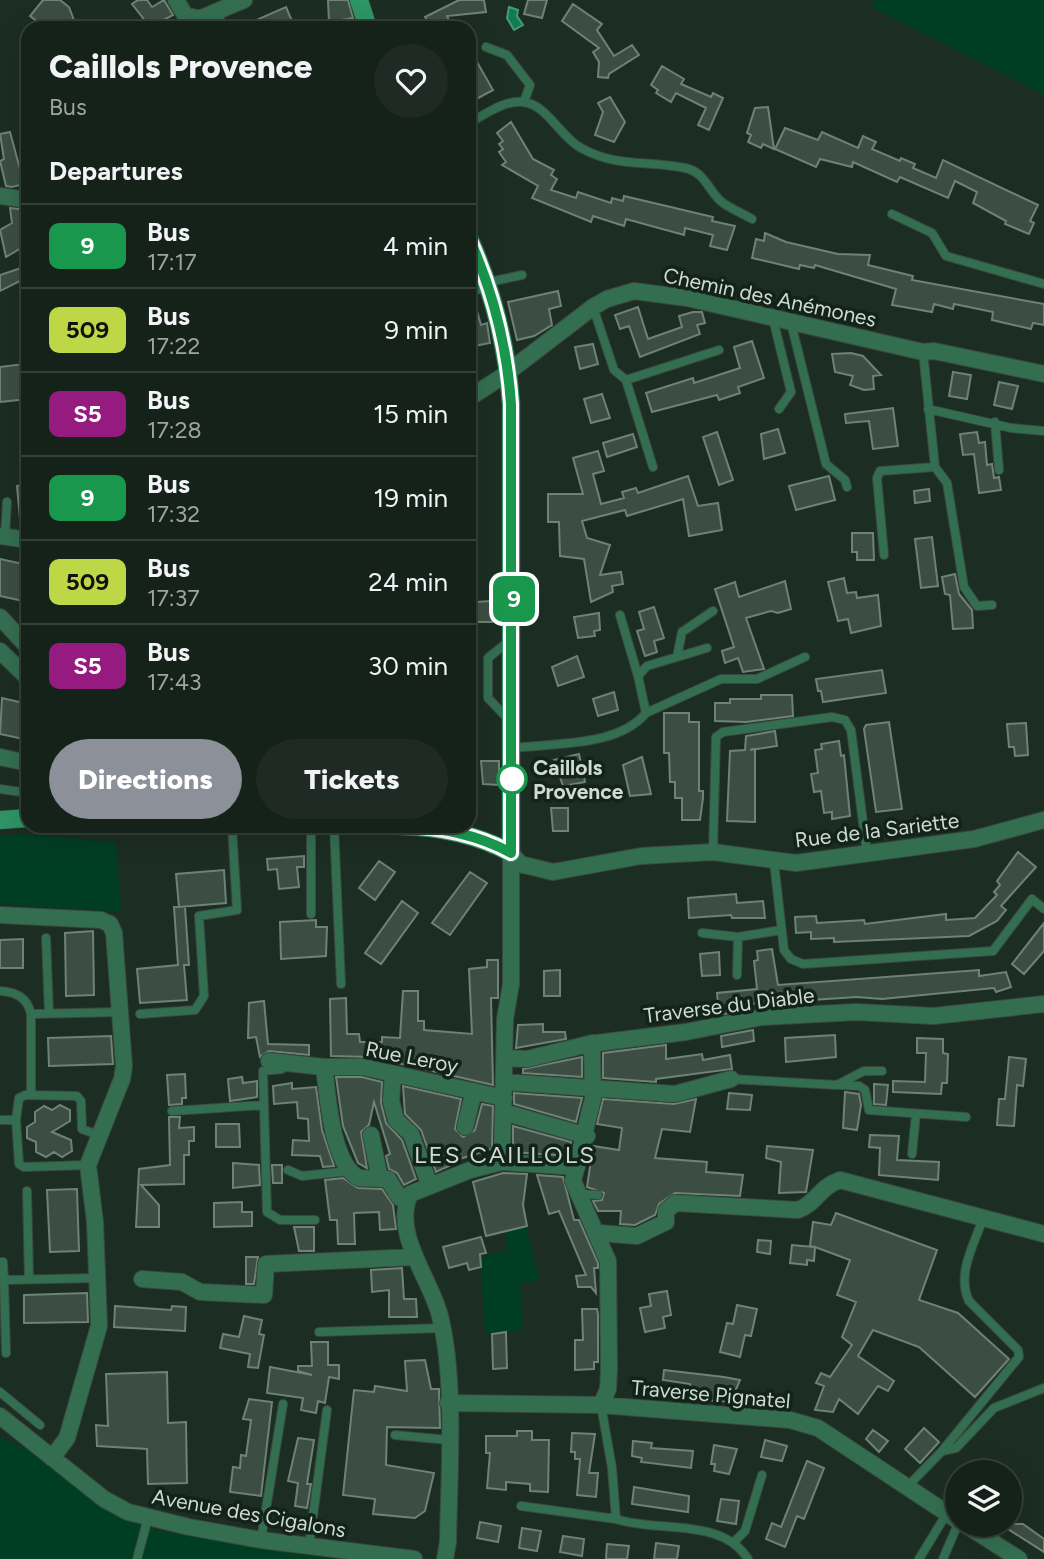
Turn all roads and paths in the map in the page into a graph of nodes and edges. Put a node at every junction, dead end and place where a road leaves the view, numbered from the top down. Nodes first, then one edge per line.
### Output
1 (176, 0) edge
2 (244, 0) edge
3 (359, 0) edge
4 (217, 13) junction
5 (186, 21) edge
6 (193, 21) edge
7 (221, 21) edge
8 (366, 21) edge
9 (486, 47) dead end
10 (524, 102) junction
11 (476, 119) edge
12 (0, 187) edge
13 (0, 196) edge
14 (21, 197) edge
15 (21, 199) edge
16 (892, 214) dead end
17 (752, 219) dead end
18 (476, 253) edge
19 (522, 275) dead end
20 (490, 284) junction
21 (1044, 284) edge
22 (476, 289) edge
23 (593, 307) junction
24 (774, 319) junction
25 (791, 323) junction
26 (719, 350) dead end
27 (923, 352) junction
28 (509, 372) junction
29 (1044, 374) edge
30 (626, 380) junction
31 (476, 393) edge
32 (779, 409) dead end
33 (928, 409) junction
34 (995, 422) junction
35 (1044, 431) edge
36 (653, 467) dead end
37 (935, 467) junction
38 (999, 470) dead end
39 (847, 487) dead end
40 (7, 502) dead end
41 (3, 536) edge
42 (21, 539) edge
43 (884, 555) dead end
44 (992, 605) dead end
45 (713, 611) dead end
46 (620, 615) dead end
47 (6, 623) edge
48 (514, 637) junction
49 (21, 639) edge
50 (707, 648) dead end
51 (0, 649) edge
52 (677, 657) junction
53 (805, 657) dead end
54 (21, 671) edge
55 (638, 676) junction
56 (646, 713) junction
57 (512, 723) junction
58 (512, 748) junction
59 (0, 757) edge
60 (21, 761) edge
61 (0, 789) edge
62 (21, 791) edge
63 (21, 818) edge
64 (0, 820) edge
65 (1044, 820) edge
66 (232, 833) edge
67 (311, 833) edge
68 (334, 833) edge
69 (456, 833) edge
70 (713, 852) junction
71 (511, 853) junction
72 (867, 853) junction
73 (774, 862) junction
74 (1044, 909) edge
75 (311, 914) dead end
76 (0, 915) edge
77 (781, 930) junction
78 (702, 933) dead end
79 (738, 937) junction
80 (46, 938) dead end
81 (737, 975) dead end
82 (341, 984) dead end
83 (0, 991) edge
84 (1044, 1004) edge
85 (120, 1012) junction
86 (49, 1013) junction
87 (31, 1014) junction
88 (140, 1014) dead end
89 (592, 1043) junction
90 (505, 1058) junction
91 (269, 1061) dead end
92 (303, 1064) junction
93 (324, 1067) junction
94 (882, 1071) dead end
95 (393, 1073) junction
96 (731, 1079) joint
97 (837, 1085) junction
98 (593, 1086) junction
99 (474, 1091) junction
100 (31, 1095) junction
101 (504, 1097) junction
102 (264, 1105) junction
103 (172, 1111) dead end
104 (916, 1114) junction
105 (966, 1117) dead end
106 (16, 1119) junction
107 (0, 1120) edge
108 (465, 1127) dead end
109 (98, 1135) junction
110 (371, 1135) dead end
111 (587, 1136) junction
112 (912, 1154) dead end
113 (502, 1162) junction
114 (88, 1165) junction
115 (577, 1167) junction
116 (288, 1170) dead end
117 (350, 1171) junction
118 (380, 1179) junction
119 (430, 1186) junction
120 (27, 1191) dead end
121 (577, 1194) junction
122 (598, 1195) dead end
123 (407, 1202) junction
124 (315, 1220) dead end
125 (981, 1224) dead end
126 (598, 1233) junction
127 (1044, 1234) edge
128 (415, 1257) junction
129 (0, 1262) edge
130 (97, 1278) junction
131 (29, 1279) junction
132 (142, 1279) dead end
133 (4, 1280) junction
134 (443, 1328) junction
135 (320, 1332) dead end
136 (6, 1353) dead end
137 (1044, 1388) edge
138 (0, 1392) edge
139 (448, 1403) junction
140 (283, 1404) dead end
141 (601, 1405) junction
142 (327, 1410) dead end
143 (0, 1416) edge
144 (40, 1425) dead end
145 (394, 1435) dead end
146 (449, 1440) junction
147 (942, 1451) junction
148 (52, 1458) junction
149 (762, 1475) dead end
150 (908, 1486) junction
151 (521, 1506) dead end
152 (945, 1513) edge
153 (148, 1518) junction
154 (616, 1519) junction
155 (945, 1529) edge
156 (949, 1537) edge
157 (984, 1537) edge
158 (261, 1540) junction
159 (735, 1541) junction
160 (309, 1547) junction
161 (137, 1559) edge
162 (414, 1559) edge
163 (445, 1559) edge
164 (748, 1559) edge
165 (919, 1559) edge
166 (943, 1559) edge
167 (1019, 1559) edge

1 - 5 street
2 - 4 street
3 - 8 street
4 - 6 street
4 - 7 lane
9 - 10 lane
10 - 11 lane
10 - 17 lane
12 - 14 lane
13 - 15 street
16 - 21 lane
18 - 20 street
19 - 20 lane
20 - 22 lane
20 - 28 street
23 - 24 street, Chemin des Anémones
23 - 28 street, Chemin des Anémones
23 - 30 lane
24 - 25 street, Chemin des Anémones
24 - 32 lane
25 - 27 street, Chemin des Anémones
25 - 39 lane
26 - 30 lane
27 - 29 street, Chemin des Anémones
27 - 33 lane
28 - 31 street, Chemin des Anémones
28 - 48 street
30 - 36 lane
33 - 34 lane
33 - 37 lane
34 - 35 lane
34 - 38 lane
37 - 43 lane
37 - 44 lane
40 - 41 lane
41 - 42 street
45 - 52 lane
46 - 55 lane
47 - 49 street
47 - 51 street
48 - 57 street
48 - 57 lane
50 - 52 lane
51 - 54 street
52 - 55 lane
53 - 56 lane
55 - 56 lane
56 - 58 lane
57 - 58 street
58 - 71 street
59 - 60 street
61 - 62 lane
63 - 64 street
65 - 72 street, Rue de la Sariette
66 - 88 lane
67 - 75 lane
68 - 82 lane
69 - 71 street
70 - 71 street, Rue de la Sariette
70 - 72 lane
70 - 73 street, Rue de la Sariette
71 - 90 street
72 - 73 street, Rue de la Sariette
73 - 77 lane
74 - 77 lane
76 - 85 street
77 - 79 lane
78 - 79 lane
79 - 81 lane
80 - 86 lane
83 - 87 lane
84 - 89 street, Traverse du Diable
85 - 86 lane
85 - 109 street
86 - 87 lane
87 - 100 lane
89 - 90 street, Traverse du Diable
89 - 98 street
90 - 101 street
91 - 92 street, Rue Leroy
92 - 93 street, Rue Leroy
92 - 102 lane
93 - 95 street, Rue Leroy
93 - 117 street
94 - 97 lane
95 - 99 street, Rue Leroy
95 - 119 street
96 - 97 lane
96 - 98 street
97 - 104 lane
98 - 101 street
98 - 111 street
99 - 101 street, Rue Leroy
99 - 108 street
100 - 106 lane
100 - 109 lane
101 - 111 street
101 - 113 street
102 - 103 lane
102 - 124 lane
104 - 105 lane
104 - 112 lane
106 - 107 lane
106 - 114 lane
109 - 114 street
110 - 118 street
111 - 115 street
113 - 115 street
113 - 119 street
114 - 130 street
115 - 121 street
116 - 117 lane
117 - 118 street
118 - 123 street
119 - 123 street
120 - 131 lane
121 - 122 lane
121 - 126 street
123 - 128 street
125 - 147 lane
126 - 127 street
126 - 141 street
128 - 132 street
128 - 134 street
129 - 133 lane
130 - 131 lane
130 - 148 street
131 - 133 lane
133 - 136 lane
134 - 135 lane
134 - 139 street
137 - 147 lane
138 - 144 lane
139 - 141 street, Traverse Pignatel
139 - 146 street
140 - 158 lane
141 - 150 street, Traverse Pignatel
141 - 154 lane
142 - 160 lane
143 - 148 street, Avenue des Cigalons
145 - 146 lane
146 - 163 street
147 - 150 lane
148 - 153 street, Avenue des Cigalons
149 - 159 lane
150 - 152 street, Traverse Pignatel
151 - 154 lane
153 - 158 street, Avenue des Cigalons
153 - 161 lane
154 - 159 lane
155 - 165 lane
156 - 166 lane
157 - 167 street
158 - 160 street, Avenue des Cigalons
159 - 164 lane
160 - 162 street, Avenue des Cigalons

